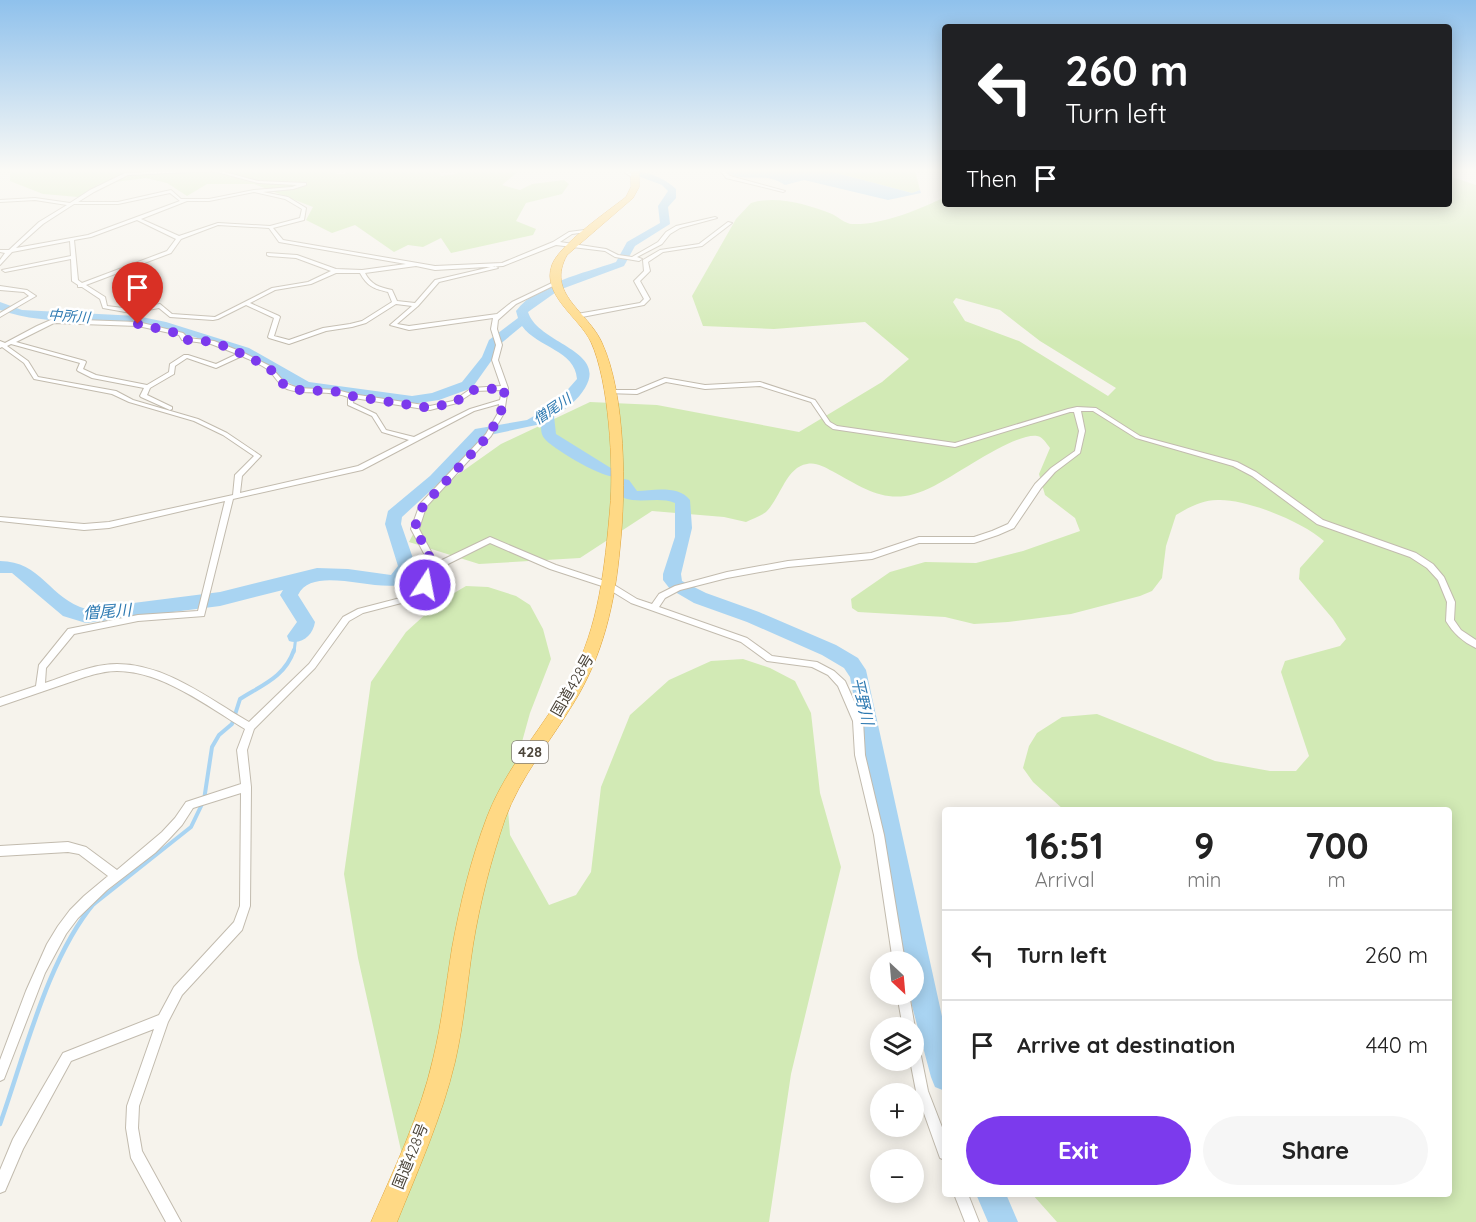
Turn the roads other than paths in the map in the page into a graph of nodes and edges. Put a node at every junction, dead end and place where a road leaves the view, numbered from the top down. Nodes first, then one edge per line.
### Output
1 (37, 227) edge
2 (114, 227) edge
3 (155, 227) edge
4 (210, 227) edge
5 (270, 227) edge
6 (595, 227) edge
7 (678, 227) edge
8 (725, 227) edge
9 (592, 230) junction
10 (179, 238) junction
11 (72, 240) junction
12 (555, 243) junction
13 (570, 247) junction
14 (312, 248) junction
15 (0, 251) edge
16 (9, 252) junction
17 (269, 254) dead end
18 (74, 257) junction
19 (297, 257) junction
20 (634, 257) junction
21 (519, 258) junction
22 (645, 261) junction
23 (0, 263) edge
24 (414, 265) junction
25 (4, 270) dead end
26 (335, 271) junction
27 (362, 272) junction
28 (80, 286) junction
29 (557, 287) junction
30 (0, 288) edge
31 (395, 302) junction
32 (246, 303) junction
33 (416, 305) junction
34 (0, 315) edge
35 (498, 316) junction
36 (577, 316) junction
37 (13, 343) junction
38 (1, 345) edge
39 (240, 355) junction
40 (148, 387) junction
41 (505, 388) junction
42 (607, 393) junction
43 (351, 396) junction
44 (503, 401) junction
45 (1077, 409) junction
46 (193, 419) junction
47 (495, 426) joint
48 (489, 435) joint
49 (416, 440) junction
50 (233, 497) junction
51 (0, 519) edge
52 (431, 573) junction
53 (608, 585) junction
54 (655, 607) junction
55 (1476, 645) edge
56 (40, 689) junction
57 (0, 702) edge
58 (250, 727) junction
59 (246, 787) junction
60 (0, 851) edge
61 (115, 875) junction
62 (897, 951) edge
63 (162, 1019) junction
64 (918, 1071) edge
65 (0, 1075) edge
66 (942, 1145) edge
67 (0, 1186) edge
68 (962, 1197) edge
69 (174, 1222) edge
70 (384, 1222) edge
71 (972, 1222) edge

1 - 16 street
2 - 11 street
3 - 10 street
4 - 10 street
5 - 14 street
6 - 9 highway
7 - 20 street
8 - 22 street
9 - 12 street
9 - 13 highway
10 - 28 street
11 - 16 street
11 - 18 street
12 - 13 street
12 - 21 street
13 - 20 street
13 - 29 highway
14 - 19 street
14 - 24 street
15 - 16 street
16 - 23 street
17 - 19 street
18 - 25 street
18 - 28 street
19 - 26 street
20 - 22 street
21 - 24 street
21 - 33 street
22 - 36 street
24 - 27 street
26 - 27 street
26 - 32 street
27 - 31 street
28 - 32 street
29 - 35 street
29 - 36 highway, 国道428号 / 428
30 - 34 street
31 - 32 street
31 - 33 street
33 - 35 street
35 - 41 street
36 - 42 highway, 国道428号 / 428
37 - 38 street
37 - 39 street
37 - 40 street
38 - 46 street
39 - 40 street
39 - 43 street
40 - 46 street
41 - 43 street
41 - 44 street
42 - 45 street
42 - 53 highway, 国道428号 / 428
43 - 49 street
44 - 47 street
44 - 49 street
45 - 54 street
45 - 55 street
46 - 50 street
47 - 48 street
48 - 52 street
49 - 50 street
50 - 51 street
50 - 56 street
52 - 53 street
52 - 58 street
53 - 54 street
53 - 70 highway, 国道428号 / 428
54 - 62 street
56 - 57 street
56 - 58 street
58 - 59 street
59 - 61 street
59 - 63 street
60 - 61 street
61 - 65 street
63 - 67 street
63 - 69 street
64 - 66 street
68 - 71 street

